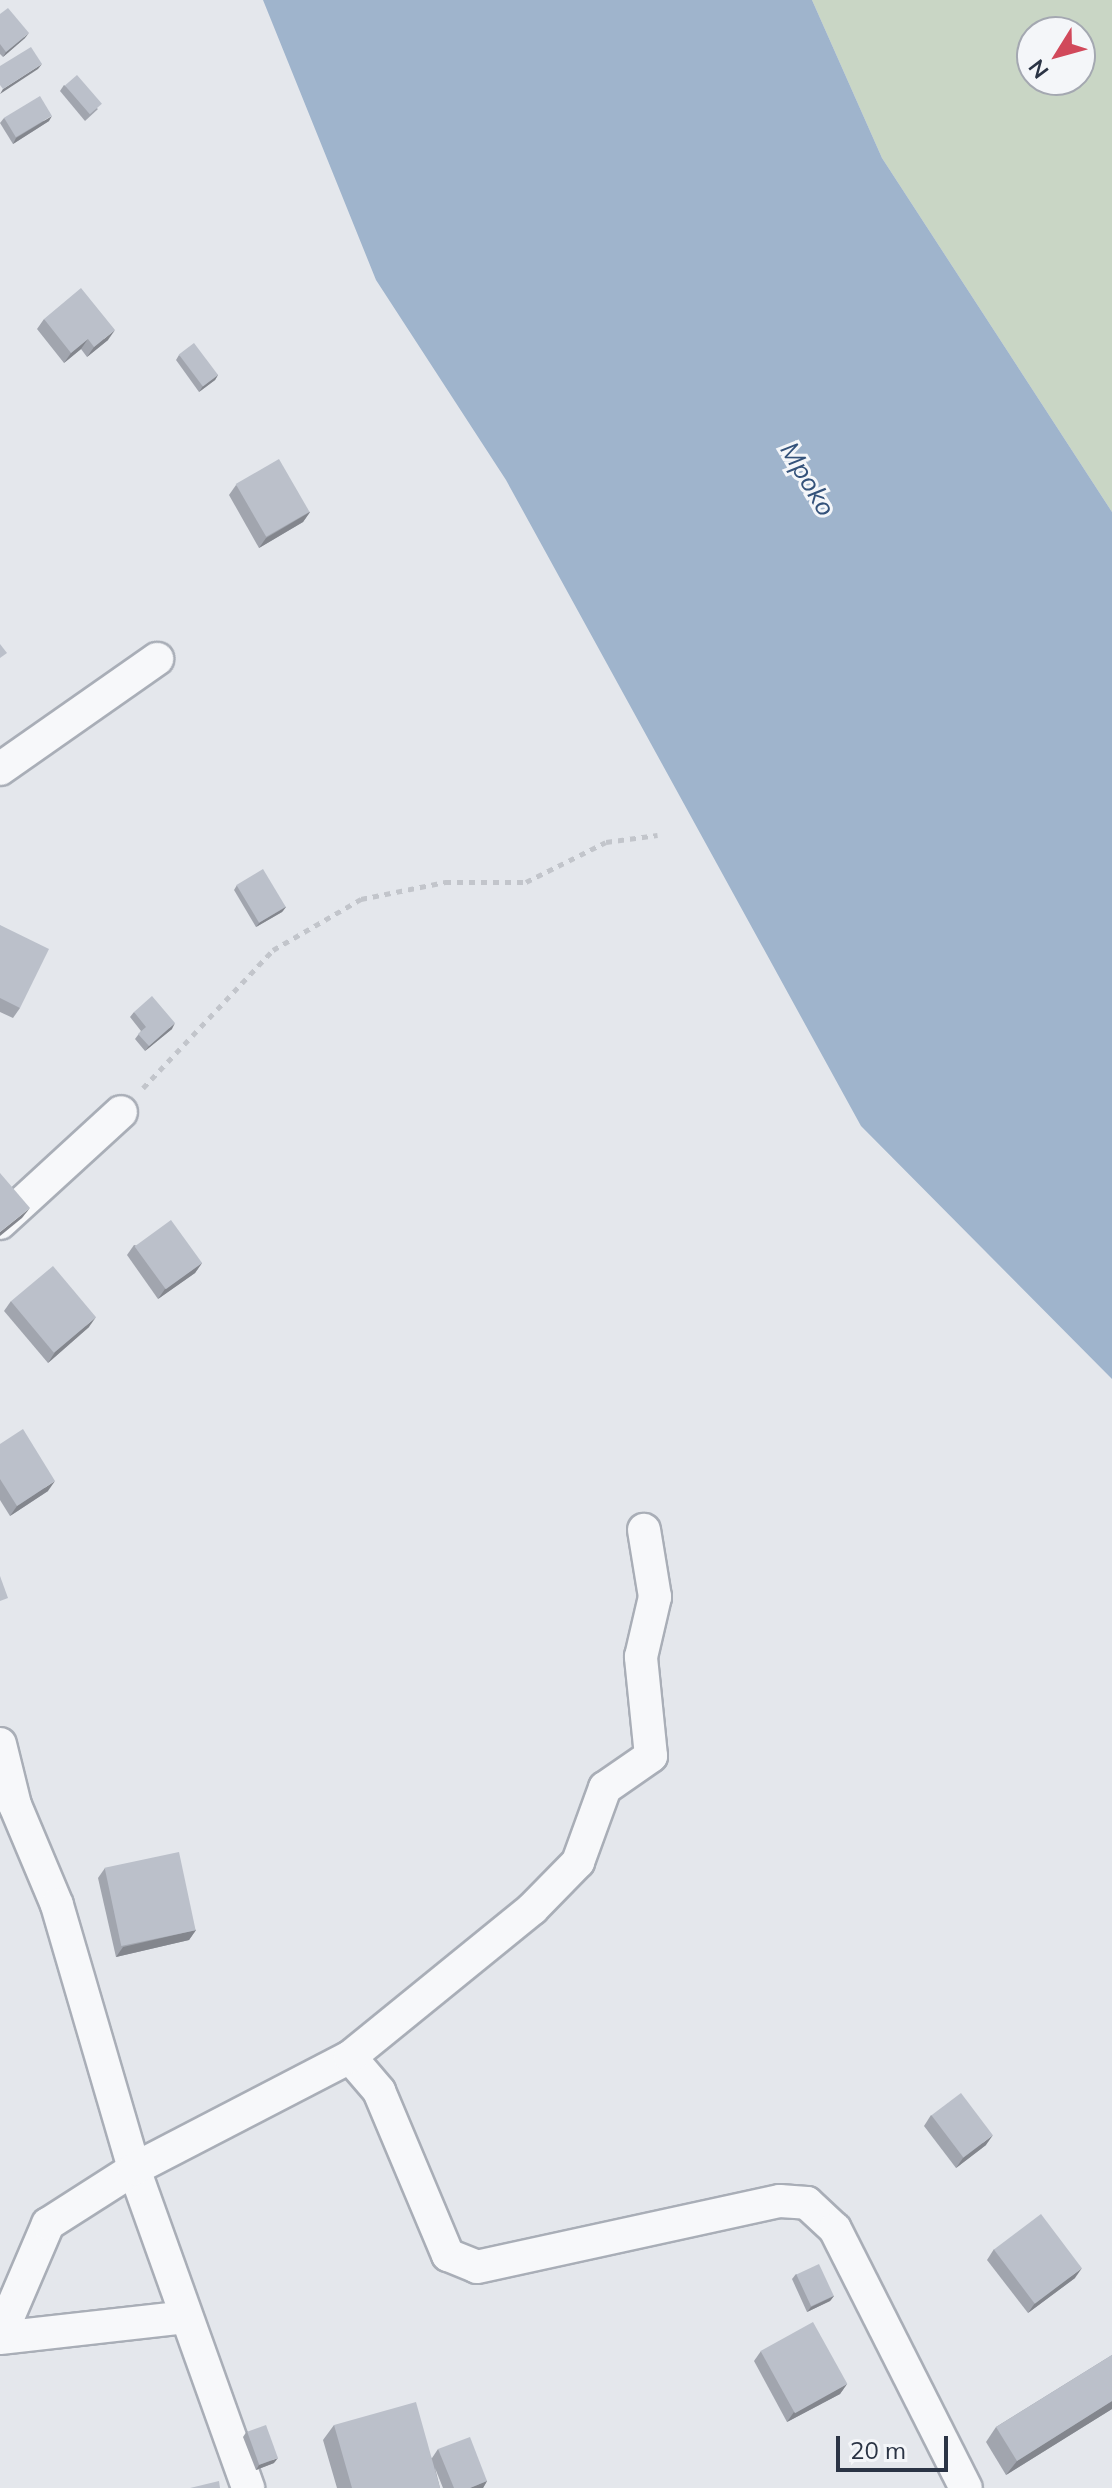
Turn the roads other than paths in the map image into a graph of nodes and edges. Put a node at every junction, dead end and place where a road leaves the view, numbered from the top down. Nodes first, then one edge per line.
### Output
1 (157, 659) dead end
2 (0, 769) edge
3 (121, 1112) road end
4 (0, 1223) edge
5 (644, 1530) dead end
6 (0, 1744) edge
7 (350, 2057) junction
8 (134, 2169) junction
9 (186, 2317) junction
10 (0, 2337) edge
11 (248, 2488) edge
12 (966, 2488) edge

1 - 2 street
3 - 4 street
5 - 7 street
6 - 8 street
7 - 8 street
7 - 12 street
8 - 9 street
8 - 10 street
9 - 10 street
9 - 11 street

